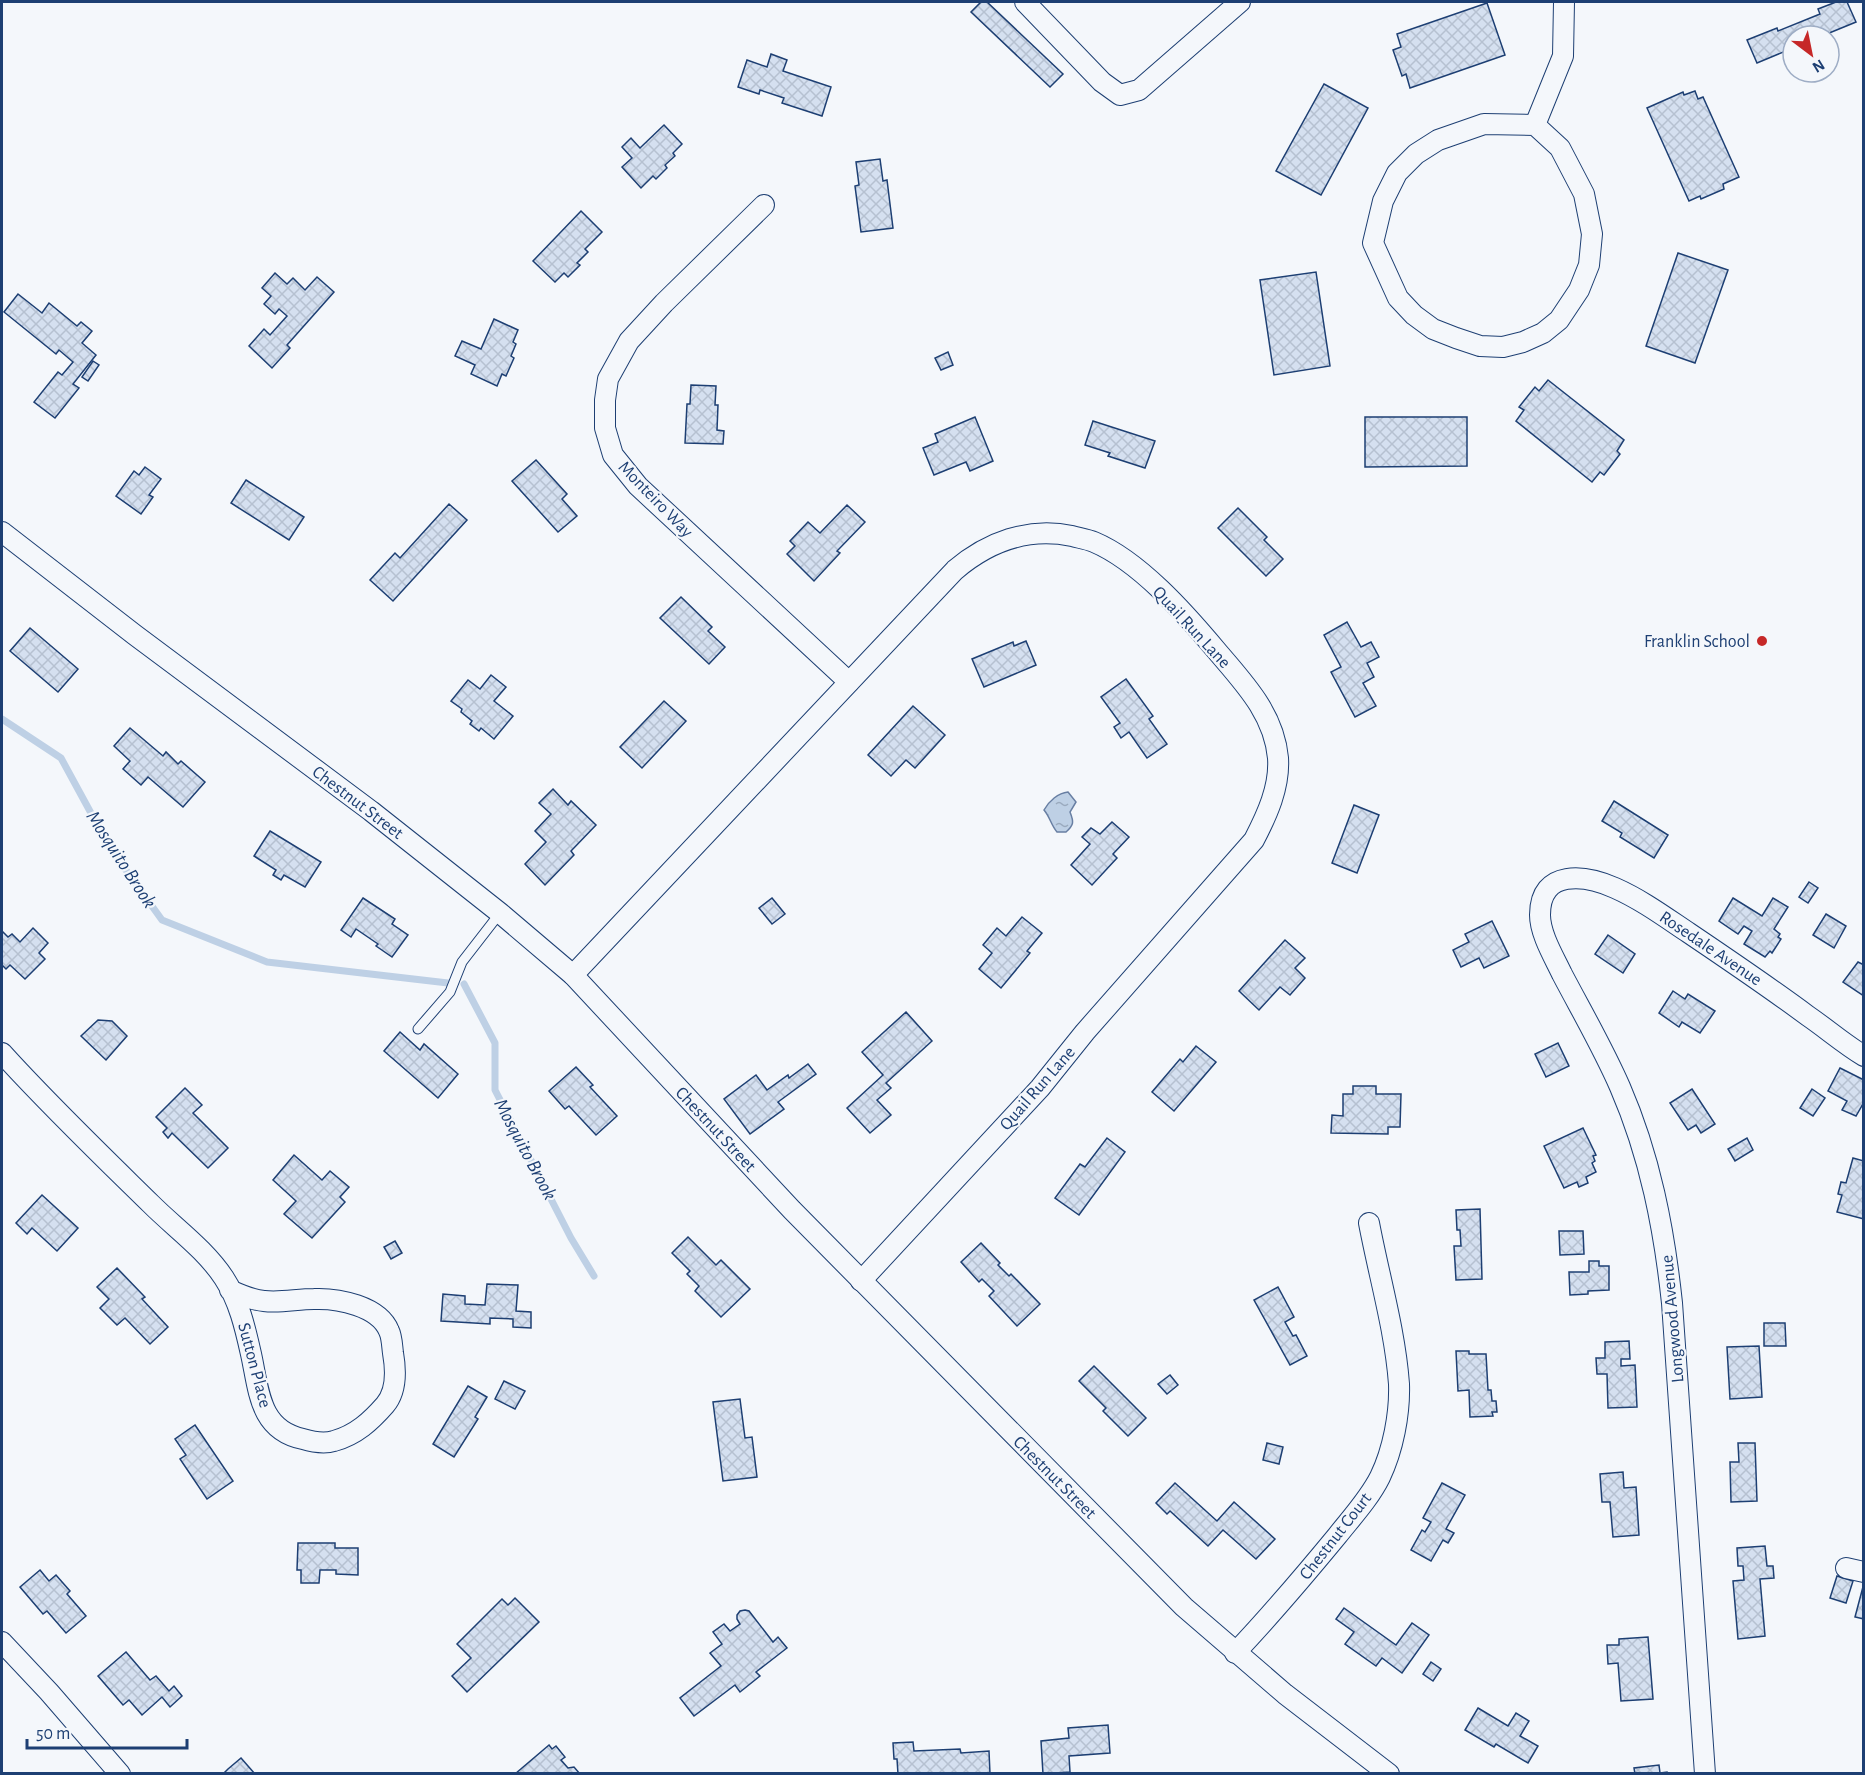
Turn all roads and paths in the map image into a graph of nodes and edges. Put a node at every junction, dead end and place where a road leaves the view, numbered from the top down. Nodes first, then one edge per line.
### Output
1 (1025, 2) edge
2 (1239, 2) edge
3 (1564, 2) edge
4 (1535, 125) junction
5 (764, 205) dead end
6 (2, 532) edge
7 (849, 682) junction
8 (1547, 891) joint
9 (500, 913) junction
10 (573, 975) junction
11 (418, 1029) dead end
12 (2, 1053) edge
13 (1863, 1056) edge
14 (1369, 1223) dead end
15 (861, 1281) junction
16 (230, 1290) junction
17 (2, 1642) edge
18 (1235, 1653) junction
19 (120, 1773) edge
20 (1389, 1773) edge
21 (1705, 1773) edge

1 - 2 street
3 - 4 street
4 - 4 street
5 - 7 street, Monteiro Way
6 - 9 street, Chestnut Street
7 - 10 street, Quail Run Lane
7 - 15 street, Quail Run Lane
8 - 13 street, Rosedale Avenue
8 - 21 street, Longwood Avenue
9 - 10 street, Chestnut Street
9 - 11 lane
10 - 15 street, Chestnut Street
12 - 16 street, Sutton Place
14 - 18 street, Chestnut Court
15 - 18 street, Chestnut Street
16 - 16 street, Sutton Place
17 - 19 street
18 - 20 street, Chestnut Street

